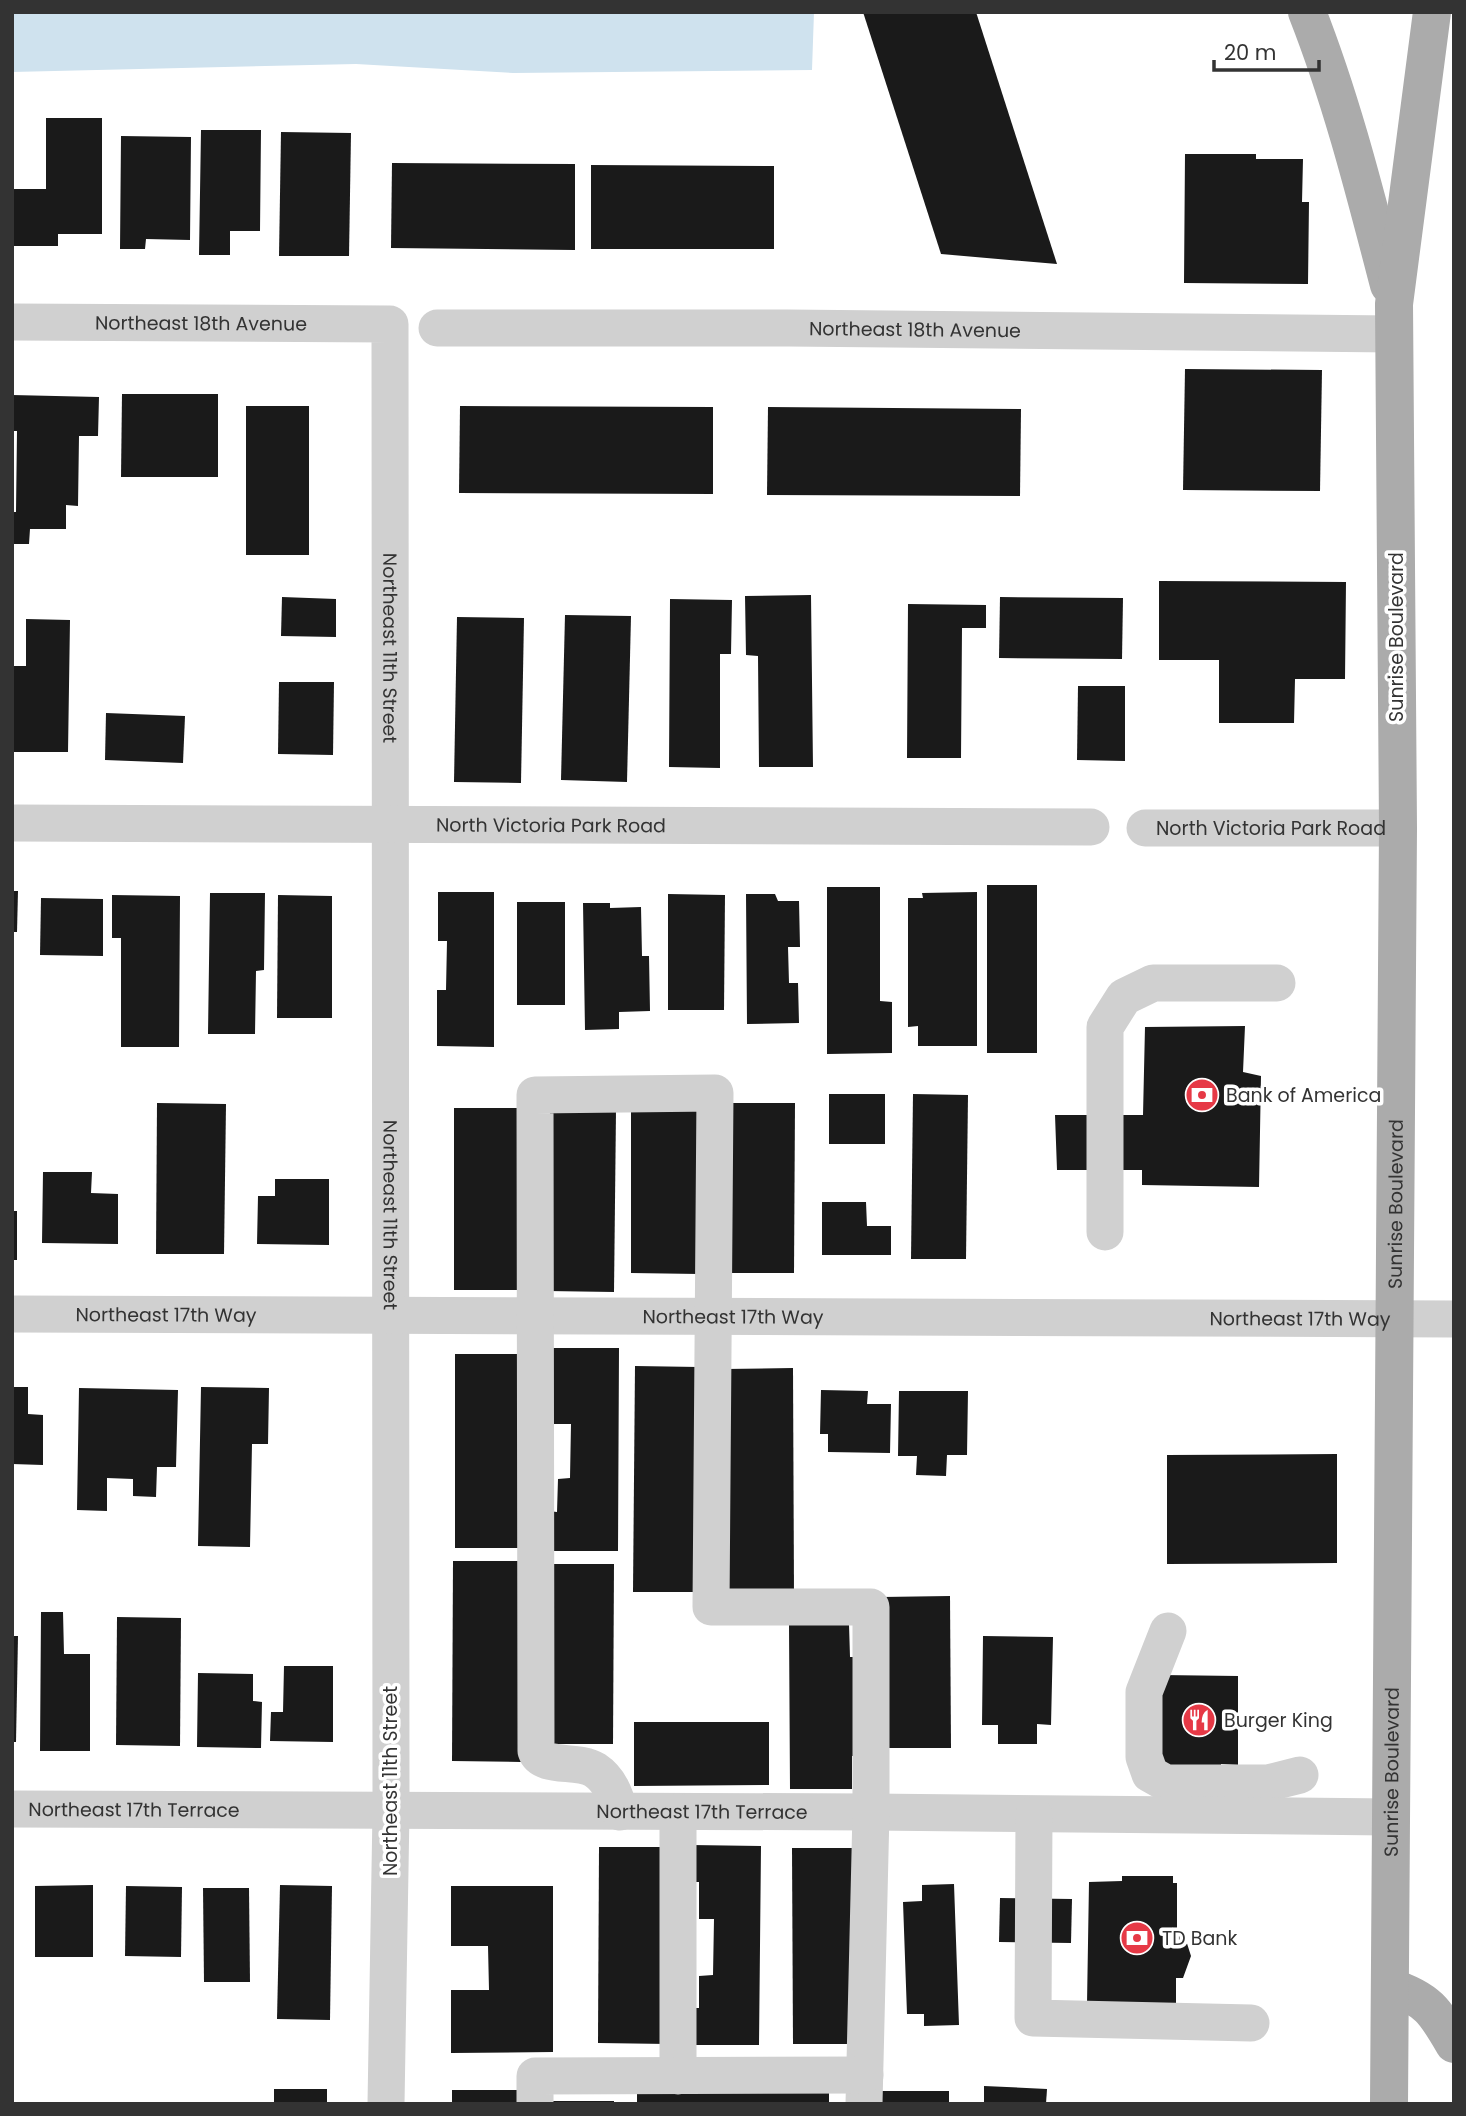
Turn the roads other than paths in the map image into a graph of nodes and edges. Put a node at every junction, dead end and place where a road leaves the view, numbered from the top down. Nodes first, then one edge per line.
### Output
1 (1307, 12) edge
2 (1432, 12) edge
3 (1394, 319) junction
4 (12, 322) edge
5 (390, 324) joint
6 (437, 328) dead end
7 (12, 823) edge
8 (389, 825) junction
9 (1091, 827) dead end
10 (1145, 828) dead end
11 (1398, 828) junction
12 (1277, 983) dead end
13 (1105, 1232) dead end
14 (12, 1314) edge
15 (390, 1315) junction
16 (713, 1316) junction
17 (536, 1317) junction
18 (1393, 1319) junction
19 (1454, 1319) edge
20 (1168, 1631) dead end
21 (1300, 1775) dead end
22 (12, 1810) edge
23 (391, 1811) junction
24 (620, 1812) junction
25 (678, 1812) junction
26 (871, 1812) junction
27 (1034, 1815) junction
28 (1390, 1817) junction
29 (1390, 1987) junction
30 (1251, 2023) dead end
31 (1454, 2044) edge
32 (678, 2076) junction
33 (865, 2090) edge
34 (386, 2104) edge
35 (535, 2104) edge
36 (1389, 2104) edge

1 - 3 main road
2 - 3 main road
3 - 6 street, Northeast 18th Avenue
3 - 11 main road, Sunrise Boulevard
4 - 5 street, Northeast 18th Avenue
5 - 8 street, Northeast 11th Street
7 - 8 street, North Victoria Park Road
8 - 9 street, North Victoria Park Road
8 - 15 street, Northeast 11th Street
10 - 11 street, North Victoria Park Road
11 - 18 main road, Sunrise Boulevard
12 - 13 street
14 - 15 street, Northeast 17th Way
15 - 17 street, Northeast 17th Way
15 - 23 street, Northeast 11th Street
16 - 17 street, Northeast 17th Way
16 - 17 street
16 - 18 street, Northeast 17th Way
16 - 26 street
17 - 24 street
18 - 19 street, Northeast 17th Way
18 - 28 main road, Sunrise Boulevard
20 - 21 street
22 - 23 street, Northeast 17th Terrace
23 - 24 street, Northeast 17th Terrace
23 - 34 street, Northeast 11th Street
24 - 25 street, Northeast 17th Terrace
25 - 26 street, Northeast 17th Terrace
25 - 32 street
26 - 27 street, Northeast 17th Terrace
26 - 33 street
27 - 28 street, Northeast 17th Terrace
27 - 30 street
28 - 29 main road, Sunrise Boulevard
29 - 31 main road
29 - 36 main road, Sunrise Boulevard
32 - 33 street
32 - 35 street

